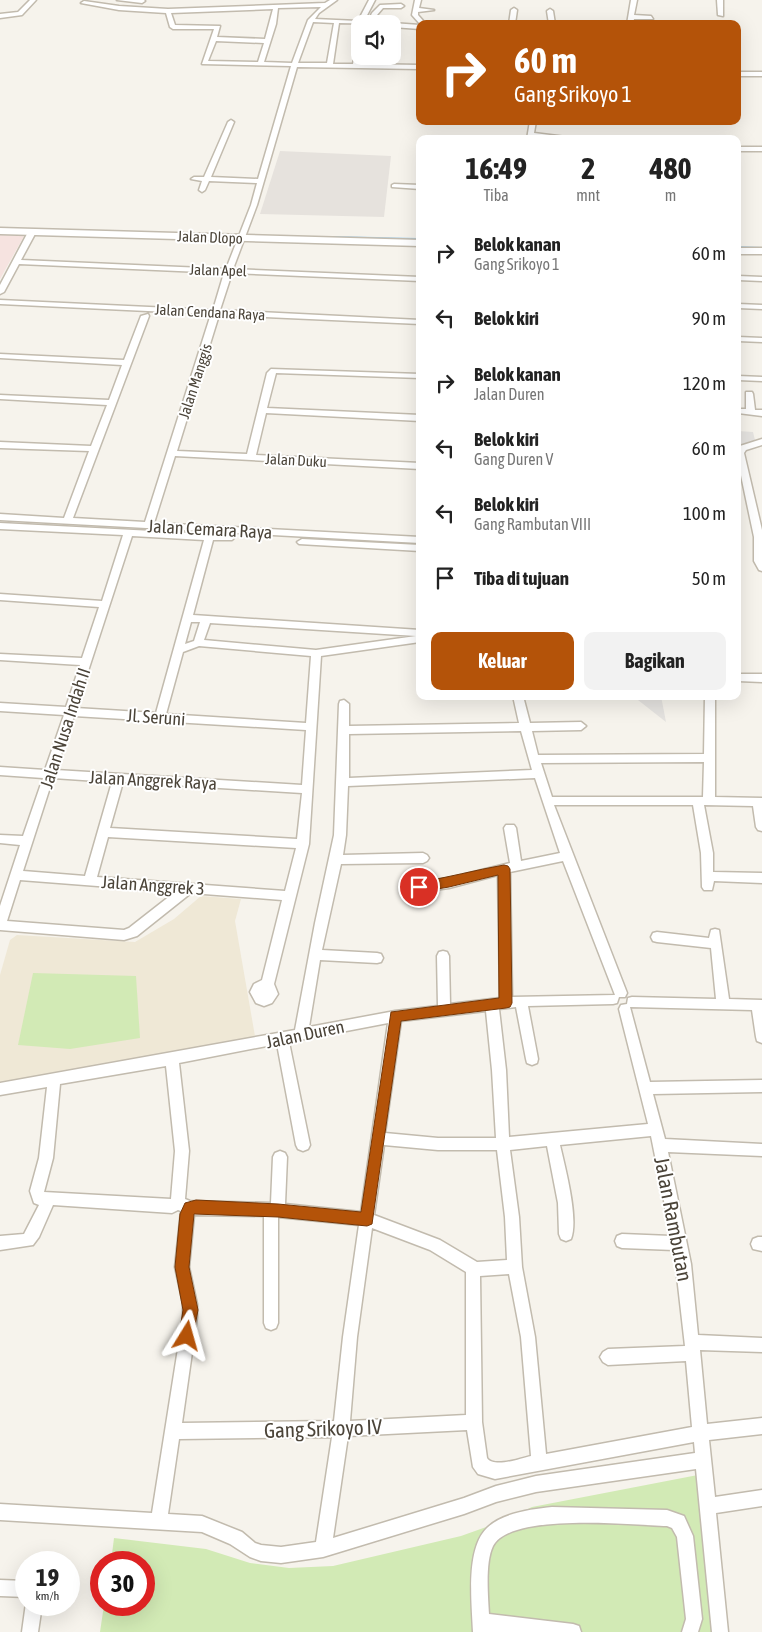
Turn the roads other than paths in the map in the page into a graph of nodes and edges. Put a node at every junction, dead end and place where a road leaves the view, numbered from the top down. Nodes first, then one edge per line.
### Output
1 (33, 0) edge
2 (87, 0) edge
3 (120, 0) edge
4 (142, 0) edge
5 (198, 0) edge
6 (334, 0) edge
7 (372, 0) edge
8 (418, 0) edge
9 (720, 0) edge
10 (292, 2) edge
11 (633, 4) edge
12 (326, 5) junction
13 (276, 6) junction
14 (401, 6) dead end
15 (136, 10) junction
16 (220, 10) junction
17 (416, 10) junction
18 (430, 10) dead end
19 (514, 10) dead end
20 (168, 11) junction
21 (195, 11) junction
22 (550, 11) dead end
23 (367, 15) edge
24 (373, 15) edge
25 (721, 15) dead end
26 (0, 16) edge
27 (651, 18) dead end
28 (311, 20) junction
29 (419, 20) edge
30 (515, 20) edge
31 (551, 20) edge
32 (630, 20) edge
33 (337, 21) junction
34 (351, 22) edge
35 (401, 26) edge
36 (192, 27) junction
37 (218, 27) junction
38 (416, 27) edge
39 (214, 39) junction
40 (267, 41) junction
41 (260, 64) junction
42 (294, 65) junction
43 (330, 65) junction
44 (356, 66) joint
45 (416, 67) edge
46 (741, 74) edge
47 (762, 74) edge
48 (231, 122) dead end
49 (741, 149) edge
50 (762, 149) edge
51 (194, 179) dead end
52 (207, 179) junction
53 (261, 181) junction
54 (394, 186) dead end
55 (416, 187) edge
56 (202, 190) dead end
57 (0, 231) edge
58 (30, 234) dead end
59 (242, 238) junction
60 (416, 242) edge
61 (741, 250) edge
62 (762, 251) edge
63 (17, 262) junction
64 (229, 270) junction
65 (741, 278) edge
66 (416, 279) edge
67 (762, 279) edge
68 (0, 292) edge
69 (0, 302) edge
70 (741, 306) edge
71 (762, 307) edge
72 (0, 309) edge
73 (146, 316) junction
74 (216, 316) junction
75 (416, 322) edge
76 (388, 324) junction
77 (416, 328) edge
78 (741, 339) edge
79 (762, 340) edge
80 (0, 356) edge
81 (128, 362) junction
82 (416, 376) edge
83 (742, 378) edge
84 (762, 379) edge
85 (0, 397) edge
86 (112, 403) junction
87 (262, 410) junction
88 (741, 411) edge
89 (751, 412) junction
90 (762, 412) edge
91 (416, 418) edge
92 (762, 442) edge
93 (0, 445) edge
94 (95, 449) junction
95 (741, 451) edge
96 (172, 453) junction
97 (250, 457) junction
98 (741, 457) edge
99 (416, 466) edge
100 (0, 517) edge
101 (67, 521) junction
102 (21, 522) junction
103 (148, 525) junction
104 (0, 526) edge
105 (129, 532) junction
106 (276, 536) junction
107 (209, 537) junction
108 (416, 540) edge
109 (416, 548) edge
110 (762, 568) edge
111 (0, 598) edge
112 (104, 604) junction
113 (187, 618) junction
114 (206, 619) junction
115 (416, 633) edge
116 (416, 640) edge
117 (198, 643) junction
118 (178, 650) junction
119 (316, 653) junction
120 (0, 657) edge
121 (86, 662) junction
122 (741, 678) edge
123 (762, 678) edge
124 (519, 700) edge
125 (710, 700) edge
126 (344, 704) dead end
127 (0, 707) edge
128 (70, 712) junction
129 (160, 717) junction
130 (525, 726) junction
131 (580, 726) dead end
132 (312, 727) junction
133 (344, 730) junction
134 (709, 758) junction
135 (534, 759) junction
136 (0, 771) edge
137 (50, 774) junction
138 (539, 774) junction
139 (119, 778) junction
140 (343, 782) junction
141 (307, 789) junction
142 (548, 801) junction
143 (703, 801) junction
144 (760, 802) edge
145 (762, 827) edge
146 (510, 828) dead end
147 (104, 832) junction
148 (0, 839) edge
149 (27, 841) junction
150 (303, 844) junction
151 (567, 856) junction
152 (423, 858) dead end
153 (336, 860) junction
154 (516, 866) junction
155 (504, 869) junction
156 (16, 875) junction
157 (762, 878) edge
158 (90, 880) junction
159 (419, 887) dead end
160 (189, 888) junction
161 (289, 896) junction
162 (0, 925) edge
163 (657, 937) dead end
164 (316, 955) junction
165 (443, 956) dead end
166 (377, 958) dead end
167 (267, 986) dead end
168 (617, 996) junction
169 (521, 1001) junction
170 (499, 1004) junction
171 (723, 1004) junction
172 (760, 1005) edge
173 (628, 1006) junction
174 (444, 1010) junction
175 (395, 1016) junction
176 (301, 1034) junction
177 (762, 1037) edge
178 (282, 1039) junction
179 (172, 1059) junction
180 (532, 1059) dead end
181 (54, 1080) junction
182 (762, 1086) edge
183 (646, 1088) junction
184 (0, 1089) edge
185 (656, 1129) junction
186 (378, 1138) junction
187 (553, 1140) junction
188 (303, 1144) dead end
189 (503, 1144) junction
190 (660, 1145) junction
191 (762, 1150) edge
192 (280, 1158) dead end
193 (49, 1199) junction
194 (184, 1206) junction
195 (275, 1210) junction
196 (367, 1219) junction
197 (566, 1234) dead end
198 (622, 1241) dead end
199 (0, 1243) edge
200 (680, 1244) junction
201 (515, 1266) junction
202 (475, 1269) junction
203 (271, 1324) dead end
204 (762, 1345) edge
205 (694, 1348) junction
206 (608, 1357) dead end
207 (474, 1422) junction
208 (762, 1426) edge
209 (341, 1429) junction
210 (173, 1431) junction
211 (700, 1436) junction
212 (702, 1458) junction
213 (539, 1462) junction
214 (762, 1498) edge
215 (707, 1506) junction
216 (0, 1512) edge
217 (159, 1522) junction
218 (323, 1549) junction
219 (0, 1588) edge
220 (15, 1589) edge
221 (32, 1616) edge
222 (481, 1627) edge
223 (30, 1632) edge
224 (573, 1632) edge
225 (690, 1632) edge
226 (720, 1632) edge

1 - 26 street
2 - 15 street
3 - 4 street
4 - 15 street
5 - 21 street
6 - 12 street
7 - 23 street
8 - 17 street
9 - 25 street
10 - 12 street
10 - 13 street
11 - 32 street
12 - 28 street
13 - 16 street
13 - 40 street
14 - 24 street
15 - 20 street
16 - 21 street
16 - 37 street
17 - 18 street
17 - 29 street
19 - 30 street
20 - 21 street
20 - 36 street
21 - 36 street
22 - 31 street
27 - 32 street
28 - 33 street
28 - 42 street, Jalan Manggis
33 - 34 street
33 - 43 street
35 - 38 street
36 - 37 street
37 - 39 street
39 - 40 street
39 - 41 street
40 - 41 street
41 - 42 street
42 - 43 street
42 - 53 street, Jalan Manggis
43 - 44 street
44 - 45 street
46 - 47 street
48 - 52 street
49 - 50 street
51 - 52 street
52 - 53 street
52 - 56 street
53 - 59 street, Jalan Manggis
54 - 55 street
57 - 59 street, Jalan Dlopo
58 - 63 street
59 - 60 street, Jalan Dlopo
59 - 64 street, Jalan Manggis
61 - 62 street
63 - 64 street, Jalan Apel
63 - 68 street
64 - 66 street, Jalan Apel
64 - 74 street, Jalan Manggis
65 - 67 street
69 - 74 street, Jalan Cendana Raya
70 - 71 street
72 - 73 street, Jalan Cendana Raya
73 - 74 street, Jalan Cendana Raya
73 - 81 street
74 - 76 street, Jalan Cendana Raya
74 - 96 street, Jalan Manggis
75 - 76 street, Jalan Cendana Raya
76 - 77 street, Jalan Cendana Raya
78 - 79 street
80 - 81 street
81 - 86 street
82 - 87 street
83 - 84 street
83 - 89 street
85 - 86 street
86 - 94 street
87 - 91 street
87 - 97 street
88 - 89 street
89 - 90 street
92 - 95 street
93 - 94 street
94 - 101 street
96 - 97 street, Jalan Duku
96 - 103 street, Jalan Manggis
97 - 99 street, Jalan Duku
98 - 110 street
100 - 102 street, Jalan Cemara Raya
101 - 102 street, Jalan Cemara Raya
101 - 103 street, Jalan Cemara Raya
102 - 104 street, Jalan Cemara Raya
102 - 105 street, Jalan Cemara Raya
103 - 106 street, Jalan Cemara Raya
105 - 107 street, Jalan Cemara Raya
105 - 112 street, Jalan Nusa Indah II
106 - 107 street, Jalan Cemara Raya
106 - 108 street, Jalan Cemara Raya
106 - 109 street, Jalan Cemara Raya
107 - 113 street
111 - 112 street
112 - 121 street, Jalan Nusa Indah II
113 - 114 street
113 - 118 street
114 - 115 street
114 - 117 street
116 - 119 street
117 - 118 street
117 - 119 street
118 - 129 street
119 - 132 street
120 - 121 street
121 - 128 street, Jalan Nusa Indah II
122 - 123 street
124 - 130 street
125 - 134 street
126 - 133 street
127 - 128 street, Jl. Seruni
128 - 129 street, Jl. Seruni
128 - 137 street, Jalan Nusa Indah II
129 - 132 street, Jl. Seruni
130 - 131 street
130 - 133 street
130 - 135 street
132 - 141 street
133 - 140 street
134 - 135 street
134 - 143 street
135 - 138 street
136 - 137 street, Jalan Anggrek Raya
137 - 139 street, Jalan Anggrek Raya
137 - 149 street, Jalan Nusa Indah II
138 - 140 street
138 - 142 street
139 - 141 street, Jalan Anggrek Raya
139 - 147 street
140 - 153 street
141 - 150 street
142 - 143 street
142 - 151 street
143 - 144 street
143 - 157 street
144 - 145 street
146 - 154 street
147 - 150 street
147 - 158 street
148 - 149 street
149 - 156 street, Jalan Nusa Indah II
150 - 161 street
151 - 154 street
151 - 168 street
152 - 153 street
153 - 164 street
154 - 155 street
155 - 159 street
155 - 170 street
156 - 158 street, Jalan Anggrek 3
156 - 162 street, Jalan Nusa Indah II
158 - 160 street, Jalan Anggrek 3
160 - 161 street, Jalan Anggrek 3
160 - 162 street, Jalan Nusa Indah II
161 - 167 street
163 - 171 street
164 - 166 street
164 - 176 street
165 - 174 street
168 - 169 street, Jalan Duren
168 - 173 street
169 - 170 street, Jalan Duren
169 - 180 street
170 - 174 street, Jalan Duren
170 - 189 street
171 - 172 street
171 - 173 street
172 - 177 street
173 - 183 street, Jalan Rambutan
174 - 175 street, Jalan Duren
175 - 176 street, Jalan Duren
175 - 186 street
176 - 178 street, Jalan Duren
178 - 179 street, Jalan Duren
178 - 188 street
179 - 181 street, Jalan Duren
179 - 194 street
181 - 184 street, Jalan Duren
181 - 193 street
182 - 183 street
183 - 185 street, Jalan Rambutan
185 - 187 street
185 - 190 street, Jalan Rambutan
186 - 189 street
186 - 196 street
187 - 189 street
187 - 197 street
189 - 201 street
190 - 191 street
190 - 200 street, Jalan Rambutan
192 - 195 street
193 - 194 street
193 - 199 street
194 - 195 street
194 - 210 street
195 - 196 street
195 - 203 street
196 - 202 street
196 - 209 street
198 - 200 street
200 - 205 street, Jalan Rambutan
201 - 202 street
201 - 213 street
202 - 207 street
204 - 205 street
205 - 206 street
205 - 211 street, Jalan Rambutan
207 - 209 street, Gang Srikoyo IV
207 - 213 street
208 - 211 street
209 - 210 street, Gang Srikoyo IV
209 - 218 street
210 - 217 street
211 - 212 street, Jalan Rambutan
211 - 213 street
212 - 215 street, Jalan Rambutan
212 - 218 street
214 - 215 street
215 - 226 street, Jalan Rambutan
216 - 217 street
217 - 218 street
219 - 220 street
221 - 223 street
222 - 224 street
222 - 225 street

